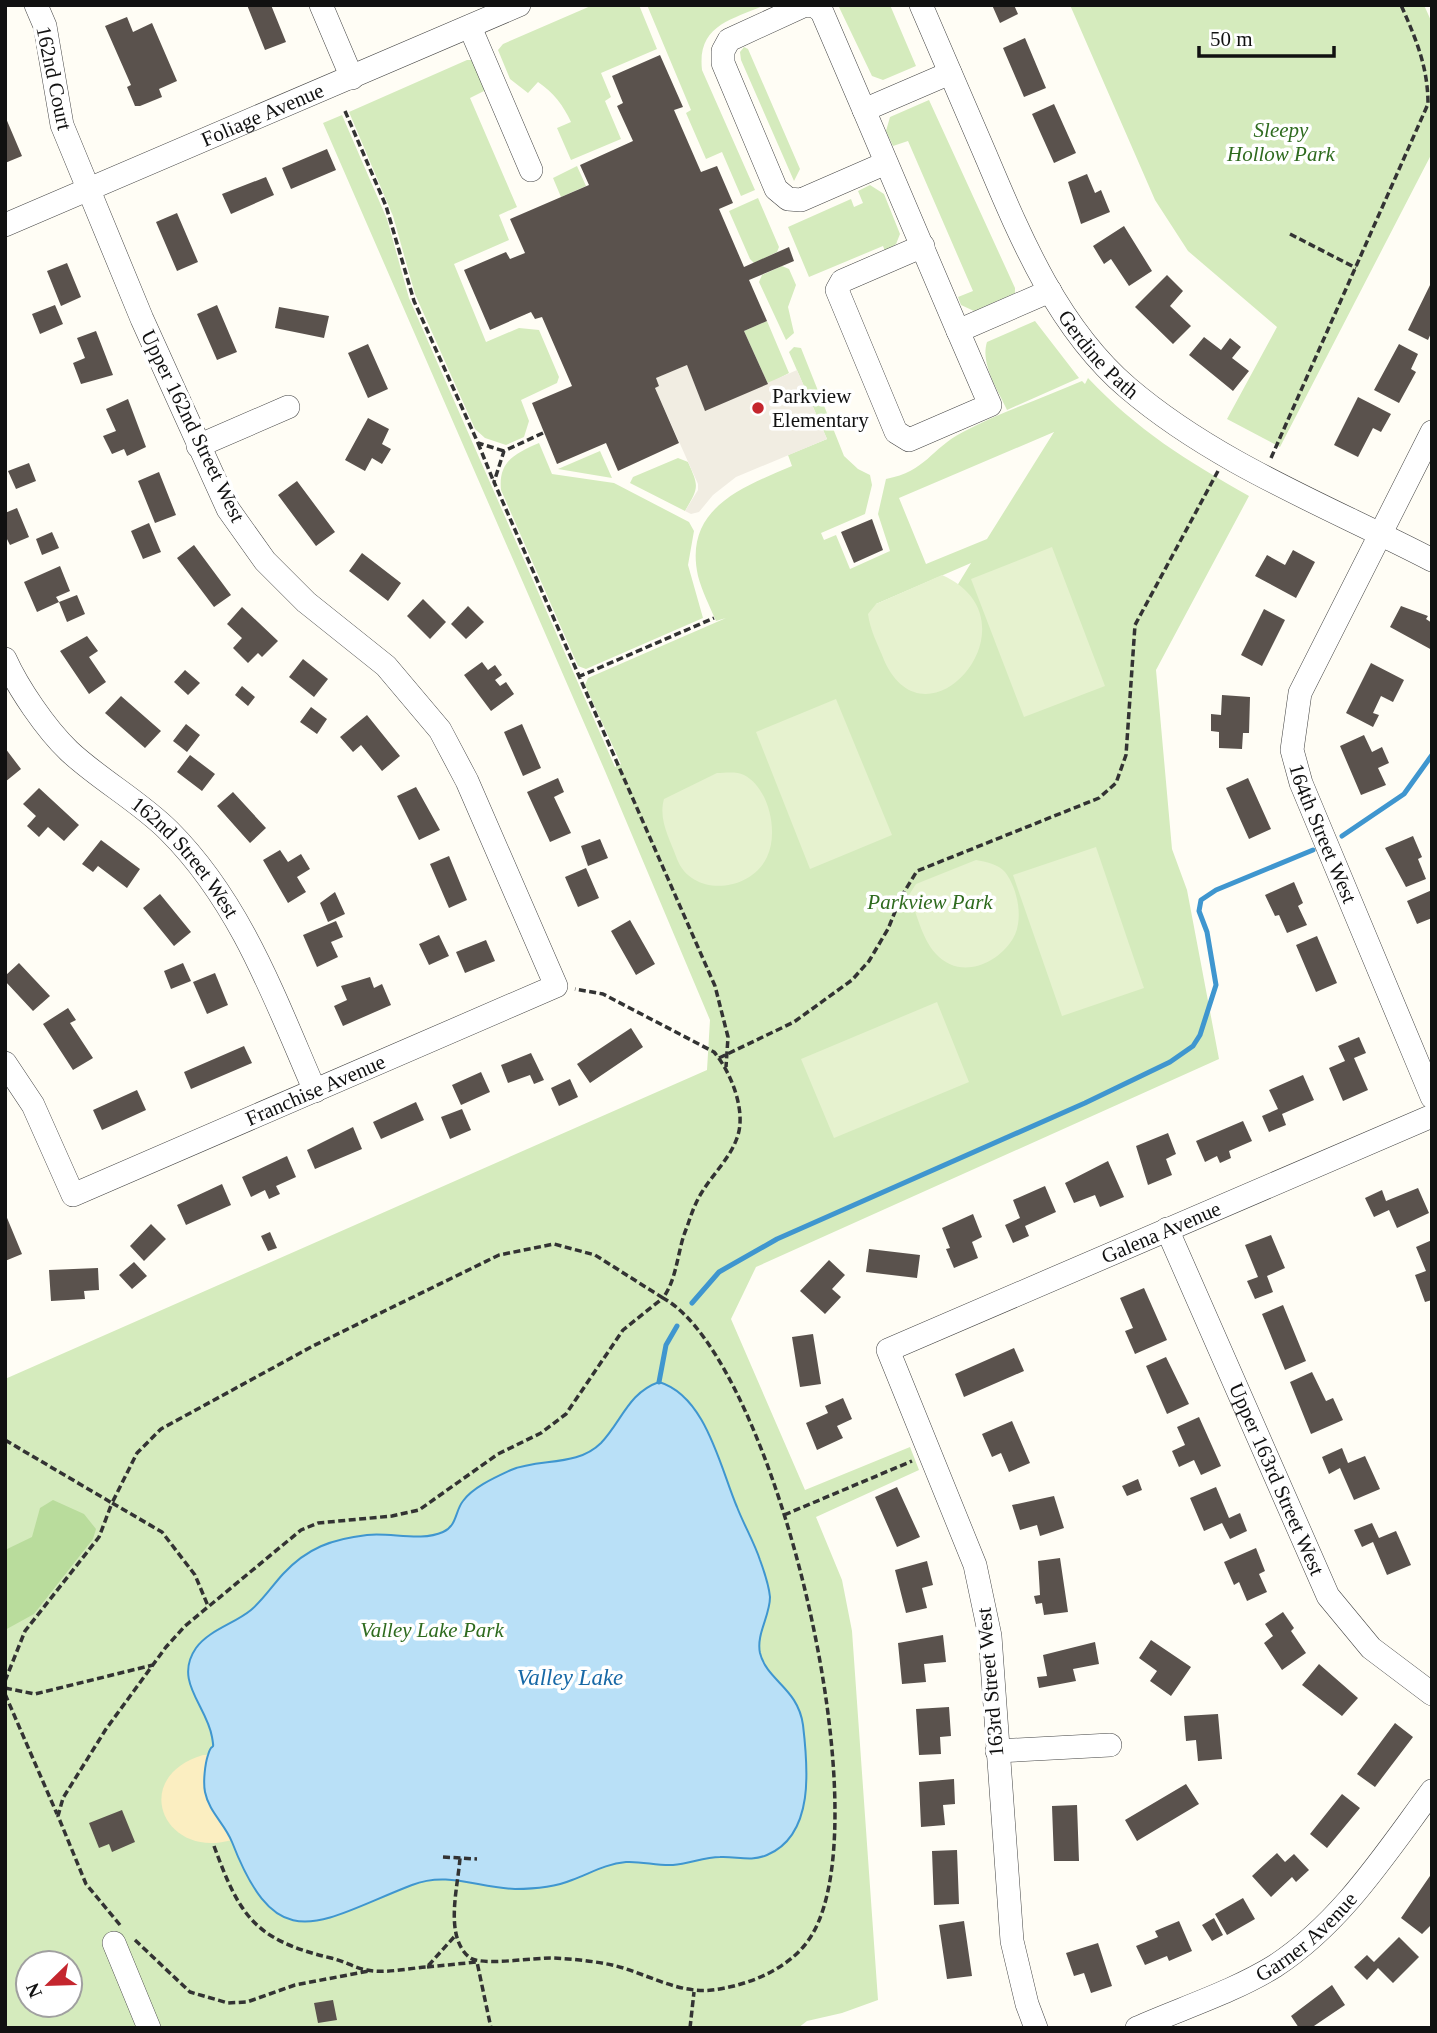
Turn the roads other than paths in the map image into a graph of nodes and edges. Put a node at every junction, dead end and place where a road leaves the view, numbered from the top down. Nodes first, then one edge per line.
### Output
1 (36, 5) edge
2 (321, 5) edge
3 (519, 5) edge
4 (921, 5) edge
5 (470, 27) junction
6 (950, 73) junction
7 (352, 78) junction
8 (864, 110) junction
9 (886, 163) junction
10 (531, 170) dead end
11 (87, 190) junction
12 (5, 226) edge
13 (923, 246) junction
14 (1050, 291) junction
15 (958, 331) junction
16 (288, 407) dead end
17 (1432, 432) edge
18 (198, 446) junction
19 (1380, 534) junction
20 (1432, 560) edge
21 (5, 659) edge
22 (556, 986) joint
23 (5, 1063) edge
24 (315, 1091) junction
25 (1432, 1097) edge
26 (1432, 1115) edge
27 (1167, 1230) junction
28 (888, 1350) joint
29 (1432, 1694) edge
30 (1110, 1745) dead end
31 (997, 1751) junction
32 (1432, 1791) edge
33 (124, 1937) road end
34 (149, 2028) edge
35 (1036, 2028) edge
36 (1137, 2028) edge

1 - 11 street, 162nd Court
2 - 7 street
3 - 5 street, Foliage Avenue
4 - 6 street, Gerdine Path
5 - 7 street, Foliage Avenue
5 - 10 street
6 - 8 street
6 - 14 street, Gerdine Path
7 - 11 street, Foliage Avenue
8 - 9 street
8 - 9 street
9 - 13 street
11 - 12 street, Foliage Avenue
11 - 18 street, Upper 162nd Street West
13 - 15 street
13 - 15 street
14 - 15 street
14 - 19 street, Gerdine Path
16 - 18 street
17 - 19 street, 164th Street West
18 - 22 street, Upper 162nd Street West
19 - 20 street, Gerdine Path
19 - 25 street, 164th Street West
21 - 24 street, 162nd Street West
22 - 24 street, Franchise Avenue
23 - 24 street, Franchise Avenue
26 - 27 street, Galena Avenue
27 - 28 street, Galena Avenue
27 - 29 street, Upper 163rd Street West
28 - 31 street, 163rd Street West
30 - 31 street
31 - 35 street, 163rd Street West
32 - 36 street, Garner Avenue
33 - 34 street

